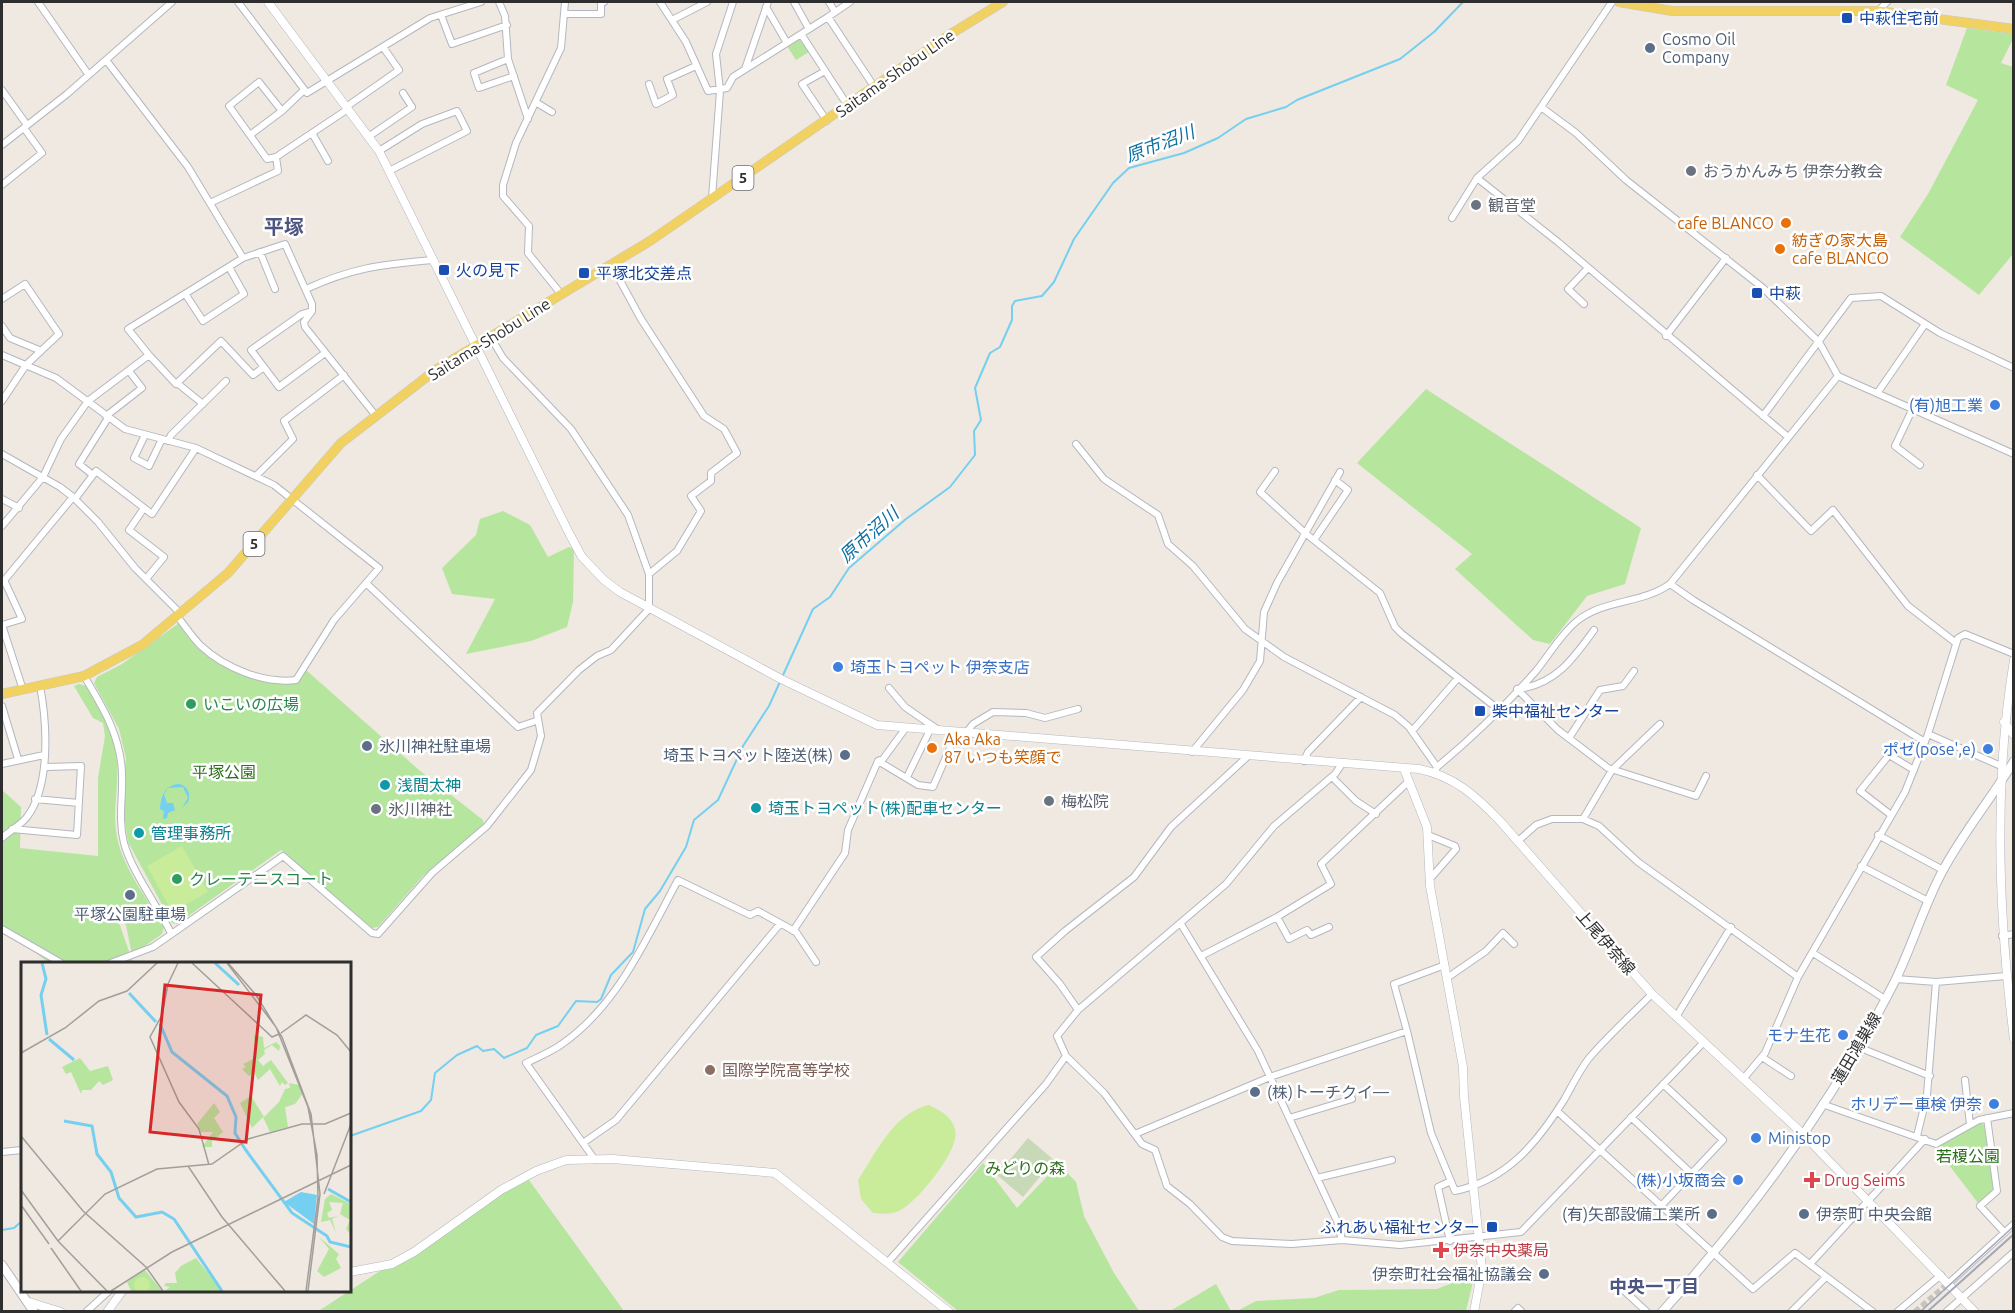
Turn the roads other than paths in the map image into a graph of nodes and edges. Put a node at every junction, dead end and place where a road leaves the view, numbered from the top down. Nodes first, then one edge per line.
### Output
1 (38, 2) edge
2 (172, 2) edge
3 (238, 2) edge
4 (268, 2) edge
5 (481, 2) edge
6 (499, 2) edge
7 (565, 2) edge
8 (604, 2) edge
9 (660, 2) edge
10 (707, 2) edge
11 (734, 2) edge
12 (794, 2) edge
13 (829, 2) edge
14 (850, 2) edge
15 (1003, 2) edge
16 (1612, 2) edge
17 (1619, 2) edge
18 (1887, 2) edge
19 (767, 4) edge
20 (1878, 11) junction
21 (835, 12) junction
22 (564, 14) junction
23 (441, 15) junction
24 (828, 17) junction
25 (672, 20) junction
26 (507, 25) junction
27 (2013, 28) edge
28 (809, 29) junction
29 (801, 34) junction
30 (787, 43) junction
31 (383, 47) junction
32 (508, 59) junction
33 (106, 60) junction
34 (696, 66) junction
35 (745, 69) junction
36 (825, 71) junction
37 (88, 74) junction
38 (514, 76) junction
39 (327, 82) junction
40 (649, 84) dead end
41 (874, 88) junction
42 (2, 90) edge
43 (304, 90) junction
44 (720, 91) junction
45 (403, 93) dead end
46 (9, 101) junction
47 (537, 103) junction
48 (2, 106) edge
49 (848, 106) junction
50 (1541, 106) junction
51 (347, 108) junction
52 (282, 111) junction
53 (552, 112) dead end
54 (528, 118) junction
55 (827, 121) junction
56 (25, 127) junction
57 (312, 133) junction
58 (250, 135) junction
59 (368, 137) junction
60 (2, 145) edge
61 (379, 151) junction
62 (276, 157) junction
63 (328, 161) dead end
64 (389, 171) junction
65 (1477, 178) junction
66 (2, 185) edge
67 (712, 200) junction
68 (210, 202) junction
69 (1452, 218) dead end
70 (260, 252) junction
71 (243, 258) junction
72 (1726, 258) junction
73 (432, 260) junction
74 (611, 264) junction
75 (229, 267) junction
76 (1588, 268) junction
77 (275, 289) dead end
78 (306, 289) junction
79 (561, 294) junction
80 (186, 295) junction
81 (2, 299) edge
82 (1584, 304) dead end
83 (312, 311) junction
84 (1925, 324) junction
85 (2, 326) edge
86 (490, 336) junction
87 (1666, 336) junction
88 (1819, 342) junction
89 (476, 344) junction
90 (39, 350) junction
91 (325, 353) junction
92 (2, 354) edge
93 (149, 355) junction
94 (26, 364) junction
95 (264, 367) junction
96 (2013, 368) edge
97 (129, 371) junction
98 (344, 375) junction
99 (1838, 376) junction
100 (226, 381) dead end
101 (177, 383) junction
102 (1878, 392) junction
103 (2, 401) edge
104 (88, 401) junction
105 (203, 404) junction
106 (1913, 408) junction
107 (376, 416) junction
108 (1763, 416) junction
109 (107, 417) junction
110 (145, 435) junction
111 (1787, 436) junction
112 (165, 440) junction
113 (1076, 444) dead end
114 (196, 448) junction
115 (2, 454) edge
116 (2013, 454) edge
117 (1920, 465) dead end
118 (1275, 471) dead end
119 (1340, 472) dead end
120 (93, 475) junction
121 (1757, 475) junction
122 (256, 476) junction
123 (43, 477) junction
124 (1335, 480) junction
125 (74, 498) junction
126 (292, 498) junction
127 (2, 499) edge
128 (19, 508) junction
129 (144, 508) junction
130 (2, 526) edge
131 (1305, 533) junction
132 (1314, 540) junction
133 (649, 574) junction
134 (146, 579) junction
135 (3, 581) edge
136 (366, 583) junction
137 (1670, 584) junction
138 (649, 609) junction
139 (179, 615) junction
140 (2, 625) edge
141 (1594, 630) dead end
142 (1264, 641) junction
143 (1956, 643) junction
144 (2013, 654) edge
145 (2013, 660) edge
146 (1634, 670) dead end
147 (84, 676) junction
148 (1458, 678) junction
149 (40, 686) junction
150 (889, 687) dead end
151 (1517, 689) junction
152 (23, 690) junction
153 (2, 694) edge
154 (1361, 697) junction
155 (2, 706) edge
156 (1078, 709) dead end
157 (1498, 709) junction
158 (536, 721) junction
159 (2004, 721) junction
160 (1660, 723) dead end
161 (905, 729) junction
162 (1412, 731) junction
163 (929, 732) junction
164 (942, 733) junction
165 (956, 734) junction
166 (965, 734) junction
167 (1928, 734) junction
168 (2013, 735) edge
169 (1569, 738) junction
170 (1925, 741) junction
171 (1191, 752) junction
172 (44, 755) junction
173 (1247, 757) junction
174 (18, 759) junction
175 (878, 761) junction
176 (1304, 761) junction
177 (2013, 761) edge
178 (2, 764) edge
179 (1342, 764) junction
180 (2001, 766) junction
181 (45, 767) junction
182 (1404, 769) junction
183 (1436, 770) junction
184 (1612, 770) junction
185 (1914, 770) junction
186 (1706, 776) dead end
187 (907, 777) junction
188 (1332, 777) junction
189 (1408, 782) junction
190 (2000, 784) junction
191 (35, 799) junction
192 (79, 803) junction
193 (1376, 814) junction
194 (1891, 814) junction
195 (1583, 819) junction
196 (12, 829) junction
197 (1428, 835) junction
198 (1878, 835) junction
199 (2, 837) edge
200 (1518, 841) junction
201 (1861, 866) junction
202 (1943, 870) junction
203 (1429, 881) junction
204 (1928, 901) junction
205 (1277, 917) junction
206 (780, 924) junction
207 (1181, 924) junction
208 (1329, 927) dead end
209 (1731, 927) junction
210 (2, 929) edge
211 (793, 931) junction
212 (171, 933) junction
213 (2013, 933) edge
214 (2002, 936) junction
215 (1514, 944) dead end
216 (1813, 953) junction
217 (1201, 956) junction
218 (61, 962) edge
219 (111, 962) edge
220 (816, 962) dead end
221 (1444, 965) junction
222 (2006, 976) junction
223 (1798, 977) junction
224 (1447, 978) junction
225 (1896, 979) junction
226 (1936, 982) junction
227 (1652, 994) junction
228 (1885, 999) junction
229 (1078, 1010) junction
230 (1676, 1017) junction
231 (1407, 1031) junction
232 (2013, 1039) edge
233 (1703, 1043) junction
234 (1858, 1047) junction
235 (1066, 1056) junction
236 (1762, 1057) junction
237 (1791, 1076) dead end
238 (1930, 1076) junction
239 (1270, 1077) junction
240 (1744, 1078) junction
241 (1965, 1080) dead end
242 (1663, 1084) junction
243 (1352, 1099) dead end
244 (1822, 1104) junction
245 (1557, 1111) junction
246 (2013, 1113) edge
247 (1631, 1117) junction
248 (1289, 1118) junction
249 (1986, 1118) junction
250 (1970, 1125) junction
251 (1135, 1134) junction
252 (1803, 1134) junction
253 (1917, 1136) junction
254 (1925, 1139) junction
255 (583, 1143) junction
256 (21, 1150) edge
257 (1599, 1150) junction
258 (2, 1152) edge
259 (595, 1160) junction
260 (1392, 1160) dead end
261 (1692, 1174) junction
262 (1317, 1178) junction
263 (1451, 1181) junction
264 (1474, 1187) junction
265 (1868, 1201) junction
266 (1661, 1206) junction
267 (2013, 1224) edge
268 (2004, 1232) junction
269 (1480, 1237) junction
270 (1342, 1240) junction
271 (1450, 1241) junction
272 (2013, 1252) edge
273 (1713, 1254) junction
274 (887, 1263) junction
275 (1810, 1264) junction
276 (2, 1265) edge
277 (351, 1272) edge
278 (1941, 1275) junction
279 (1826, 1277) junction
280 (1949, 1283) junction
281 (1619, 1286) dead end
282 (108, 1292) edge
283 (121, 1292) edge
284 (1962, 1298) junction
285 (28, 1302) junction
286 (1799, 1309) edge
287 (34, 1311) edge
288 (61, 1311) edge
289 (86, 1311) edge
290 (107, 1311) edge
291 (949, 1311) edge
292 (1474, 1311) edge
293 (1514, 1311) edge
294 (1522, 1311) edge
295 (1647, 1311) edge
296 (1662, 1311) edge
297 (1791, 1311) edge
298 (1873, 1311) edge
299 (1897, 1311) edge
300 (1946, 1311) edge
301 (1975, 1311) edge

1 - 37 street
2 - 33 street
3 - 43 street
4 - 39 street, 上尾伊奈線
5 - 23 street
6 - 26 street
7 - 22 street
8 - 22 street
9 - 25 street
10 - 25 street
11 - 44 street
12 - 28 street
13 - 21 street
14 - 21 street
15 - 41 main road, Saitama-Shobu Line / 5
16 - 50 street
17 - 20 main road
18 - 20 street
19 - 30 street
19 - 35 street
20 - 27 main road
21 - 24 street
22 - 47 street
23 - 26 street
23 - 31 street
24 - 28 street
24 - 41 street
25 - 34 street
26 - 32 street
28 - 29 street
29 - 30 street
29 - 36 street
30 - 35 street
31 - 39 street
31 - 51 street
32 - 38 street
32 - 38 street
33 - 37 street
33 - 68 street
34 - 40 street
34 - 44 street
35 - 44 street
36 - 49 street
36 - 55 street
37 - 56 street
38 - 54 street
39 - 43 street
39 - 51 street, 上尾伊奈線
41 - 49 main road, Saitama-Shobu Line / 5
42 - 46 street
43 - 52 street
44 - 67 street
45 - 59 street
46 - 48 street
46 - 56 street
47 - 53 street
47 - 54 street
49 - 55 main road, Saitama-Shobu Line / 5
50 - 65 street
50 - 72 street
51 - 57 street
51 - 59 street, 上尾伊奈線
52 - 58 street
52 - 58 street
54 - 79 street
55 - 67 main road, Saitama-Shobu Line / 5
56 - 60 street
56 - 66 street
57 - 62 street
57 - 63 street
58 - 62 street
59 - 61 street, 上尾伊奈線
61 - 64 street, 上尾伊奈線
61 - 64 street
62 - 68 street
64 - 73 street, 上尾伊奈線
65 - 69 street
65 - 76 street
67 - 74 main road, Saitama-Shobu Line / 5
68 - 71 street
70 - 71 street
70 - 77 street
70 - 78 street
71 - 75 street
72 - 87 street
72 - 88 street
73 - 78 street
73 - 89 street, 上尾伊奈線
74 - 79 main road, Saitama-Shobu Line / 5
74 - 133 street
75 - 80 street
75 - 80 street
76 - 82 street
76 - 87 street
78 - 83 street
79 - 86 main road, Saitama-Shobu Line / 5
80 - 93 street
81 - 90 street
83 - 91 street
83 - 95 street
84 - 88 street
84 - 96 street
84 - 102 street
85 - 90 street
86 - 89 main road, Saitama-Shobu Line / 5
86 - 133 street
87 - 108 street
88 - 99 street
88 - 108 street
89 - 107 main road, Saitama-Shobu Line / 5
89 - 138 street, 上尾伊奈線
90 - 94 street
91 - 95 street
91 - 98 street
92 - 94 street
93 - 97 street
93 - 101 street
94 - 103 street
94 - 104 street
95 - 101 street
97 - 104 street
97 - 109 street
98 - 107 street
98 - 122 street
99 - 102 street
99 - 111 street
100 - 105 street
101 - 105 street
102 - 106 street
104 - 109 street
104 - 123 street
105 - 112 street
106 - 116 street
106 - 117 street
107 - 126 main road, Saitama-Shobu Line / 5
108 - 111 street
109 - 110 street
109 - 120 street
110 - 112 street
110 - 112 street
111 - 121 street
112 - 114 street
113 - 142 street
114 - 122 street
114 - 129 street
115 - 123 street
118 - 131 street
119 - 124 street
120 - 125 street
120 - 129 street
121 - 137 street
121 - 143 street
122 - 126 street
123 - 125 street
123 - 128 street
124 - 131 street
124 - 132 street
125 - 134 street
125 - 135 street
126 - 136 street
126 - 139 main road, Saitama-Shobu Line / 5
127 - 128 street
128 - 130 street
129 - 134 street
131 - 132 street
131 - 142 street
132 - 148 street
133 - 138 street
134 - 139 street
135 - 140 street
136 - 139 street
136 - 158 street
137 - 151 street
137 - 170 street
138 - 158 street
138 - 161 street, 上尾伊奈線
139 - 147 main road, Saitama-Shobu Line / 5
140 - 152 street
141 - 151 street
142 - 154 street
142 - 171 street
143 - 144 street
143 - 167 street
145 - 159 street
146 - 169 street
147 - 149 main road, Saitama-Shobu Line / 5
147 - 212 street
148 - 157 street
148 - 162 street
149 - 152 main road, Saitama-Shobu Line / 5
149 - 172 street
150 - 164 street
151 - 157 street
151 - 169 street
152 - 153 main road, Saitama-Shobu Line / 5
154 - 162 street
154 - 176 street
155 - 174 street
156 - 166 street
157 - 183 street
158 - 212 street
159 - 168 street
159 - 180 street
160 - 184 street
161 - 163 street, 上尾伊奈線
161 - 175 street
162 - 183 street
163 - 164 street, 上尾伊奈線
163 - 187 street
164 - 165 street, 上尾伊奈線
165 - 166 street, 上尾伊奈線
165 - 187 street
166 - 171 street, 上尾伊奈線
167 - 170 street
167 - 180 street
169 - 184 street
170 - 185 street
171 - 173 street, 上尾伊奈線
172 - 174 street
172 - 181 street
173 - 176 street, 上尾伊奈線
173 - 229 street
174 - 178 street
175 - 187 street
175 - 211 street
176 - 179 street, 上尾伊奈線
177 - 190 main road, 蓮田鴻巣線
179 - 182 street, 上尾伊奈線
179 - 188 street
180 - 190 street
181 - 191 street
181 - 192 street
182 - 183 street, 上尾伊奈線
182 - 189 street
183 - 200 street, 上尾伊奈線
184 - 186 street
184 - 195 street
185 - 194 street
185 - 194 street
188 - 193 street
188 - 207 street
189 - 193 street
189 - 197 street
190 - 202 main road, 蓮田鴻巣線
190 - 214 street
191 - 192 street
191 - 196 street
192 - 196 street
193 - 205 street
194 - 198 street
195 - 200 street
195 - 209 street
196 - 199 street
197 - 203 street
197 - 203 street
198 - 201 street
198 - 202 street
200 - 227 street, 上尾伊奈線
201 - 204 street
201 - 216 street
202 - 204 main road, 蓮田鴻巣線
203 - 221 street
204 - 225 main road, 蓮田鴻巣線
205 - 208 street
205 - 217 street
206 - 211 street
206 - 255 street
206 - 255 street
207 - 217 street
207 - 229 street
209 - 223 street
209 - 230 street
210 - 218 street
211 - 220 street
212 - 219 street
213 - 214 street
214 - 222 street
215 - 224 street
216 - 223 street
216 - 228 street
217 - 239 street
221 - 224 street
221 - 231 street
222 - 226 street
222 - 232 street
223 - 236 street
224 - 264 street
225 - 226 street
225 - 228 main road, 蓮田鴻巣線
226 - 238 street
227 - 230 street, 上尾伊奈線
227 - 245 street
228 - 234 main road, 蓮田鴻巣線
229 - 235 street
230 - 233 street, 上尾伊奈線
231 - 239 street
231 - 263 street
233 - 240 street, 上尾伊奈線
233 - 242 street
234 - 238 street
234 - 244 main road, 蓮田鴻巣線
235 - 251 street
235 - 274 street
236 - 237 street
236 - 240 street
238 - 253 street
239 - 248 street
239 - 251 street
240 - 252 street, 上尾伊奈線
241 - 250 street
242 - 247 street
242 - 261 street
243 - 248 street
244 - 252 main road, 蓮田鴻巣線
244 - 253 street
245 - 257 street
245 - 264 street
246 - 249 street
247 - 257 street
247 - 261 street
248 - 262 street
249 - 250 street
249 - 268 street
250 - 254 street
251 - 270 street
252 - 265 street, 上尾伊奈線
252 - 273 main road, 蓮田鴻巣線
253 - 254 street
254 - 265 street
255 - 259 street
256 - 258 street
257 - 266 street
257 - 269 street
259 - 274 street
259 - 277 street
260 - 262 street
261 - 266 street
262 - 270 street
263 - 264 street
263 - 271 street
264 - 269 street
265 - 275 street
265 - 278 street, 上尾伊奈線
266 - 273 street
267 - 268 street
268 - 280 street
269 - 271 street
269 - 292 street
270 - 271 street
272 - 284 street
273 - 275 street
273 - 296 main road, 蓮田鴻巣線
274 - 291 street
275 - 279 street
276 - 285 main road
278 - 280 street, 上尾伊奈線
278 - 299 street
279 - 286 street
279 - 298 street
280 - 284 street, 上尾伊奈線
281 - 295 street
282 - 289 street
283 - 290 street
284 - 300 street
284 - 301 street, 上尾伊奈線
285 - 287 main road
285 - 288 street
286 - 297 street
293 - 294 street

